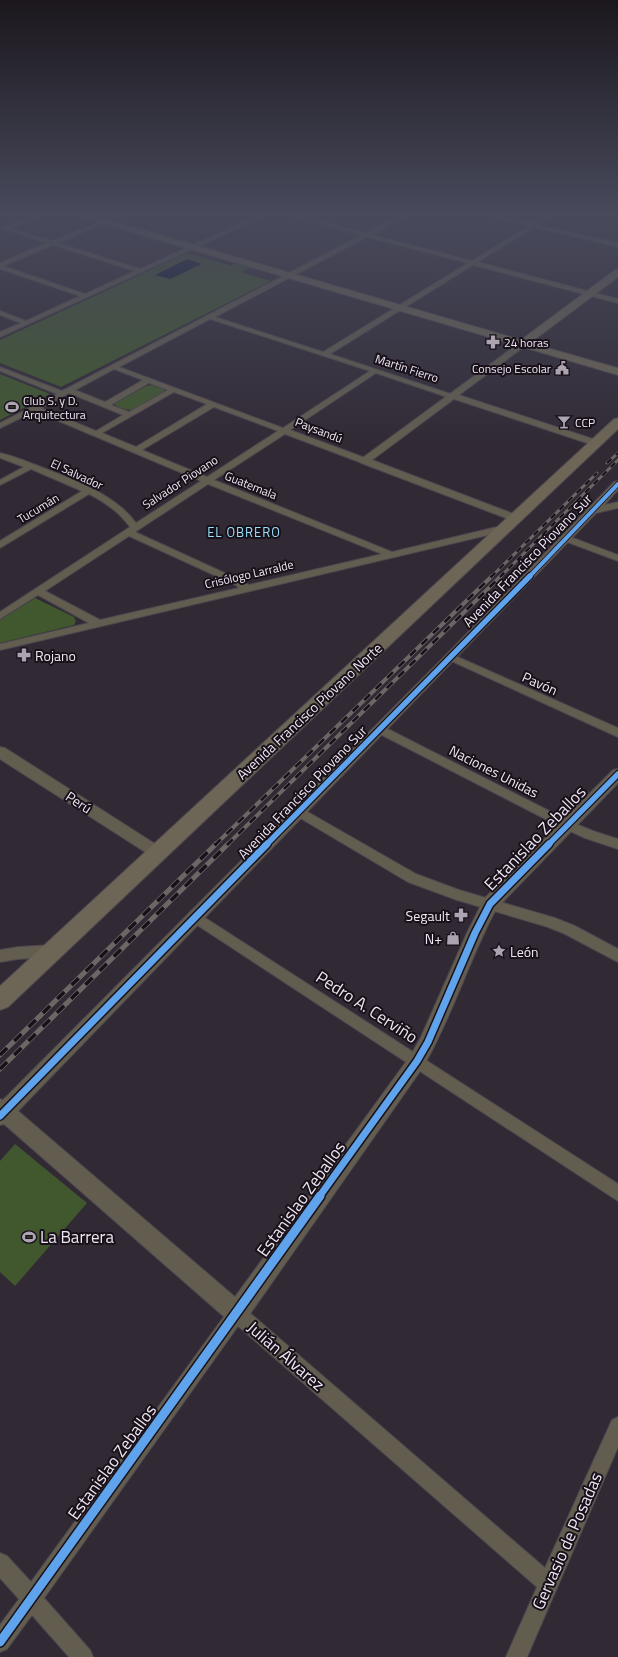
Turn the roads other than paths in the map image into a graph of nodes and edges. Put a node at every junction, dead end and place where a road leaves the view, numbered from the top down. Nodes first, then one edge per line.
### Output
1 (72, 291) edge
2 (95, 291) edge
3 (259, 291) edge
4 (350, 291) edge
5 (428, 291) edge
6 (583, 291) edge
7 (590, 293) junction
8 (85, 296) junction
9 (618, 301) edge
10 (403, 307) junction
11 (0, 313) edge
12 (210, 317) junction
13 (26, 322) junction
14 (0, 335) edge
15 (524, 342) junction
16 (324, 354) junction
17 (618, 366) edge
18 (114, 367) junction
19 (0, 369) edge
20 (376, 371) junction
21 (618, 372) edge
22 (149, 380) junction
23 (174, 389) junction
24 (66, 392) junction
25 (453, 396) junction
26 (105, 404) junction
27 (213, 404) junction
28 (36, 408) junction
29 (130, 415) junction
30 (618, 422) edge
31 (0, 426) edge
32 (284, 431) junction
33 (97, 433) junction
34 (596, 443) junction
35 (137, 450) junction
36 (0, 456) edge
37 (365, 461) junction
38 (30, 466) junction
39 (207, 480) junction
40 (0, 483) edge
41 (618, 484) edge
42 (88, 491) junction
43 (618, 505) edge
44 (591, 511) junction
45 (510, 523) junction
46 (131, 530) junction
47 (565, 538) junction
48 (0, 545) edge
49 (392, 554) junction
50 (618, 558) edge
51 (246, 588) junction
52 (37, 591) junction
53 (0, 616) edge
54 (97, 623) junction
55 (0, 647) edge
56 (450, 658) junction
57 (380, 729) junction
58 (618, 733) edge
59 (0, 752) edge
60 (618, 774) edge
61 (299, 812) junction
62 (567, 825) junction
63 (618, 844) edge
64 (158, 853) junction
65 (490, 904) junction
66 (196, 917) junction
67 (52, 951) junction
68 (0, 956) edge
69 (618, 956) edge
70 (0, 1000) edge
71 (417, 1061) junction
72 (1, 1112) edge
73 (618, 1193) edge
74 (237, 1314) junction
75 (618, 1426) edge
76 (0, 1563) edge
77 (549, 1584) junction
78 (32, 1599) junction
79 (0, 1642) edge
80 (83, 1657) edge
81 (516, 1657) edge

1 - 8 street
2 - 8 street
3 - 12 street
4 - 10 main road
5 - 10 street
6 - 7 street
7 - 9 street
7 - 15 main road
8 - 13 street
10 - 15 main road
10 - 16 street
11 - 13 street
12 - 16 street, Martín Fierro
12 - 18 street
13 - 14 street
15 - 17 main road
15 - 21 main road
15 - 25 street
16 - 20 street, Martín Fierro
18 - 22 street, Paysandú
18 - 24 street
19 - 24 street
20 - 25 street, Martín Fierro
20 - 32 street, Salvador Piovano
22 - 23 street, Paysandú
22 - 26 street
23 - 27 street, Paysandú
23 - 29 street
24 - 26 street
24 - 28 street
25 - 34 street, Martín Fierro
25 - 37 street
26 - 29 street
27 - 32 street, Paysandú
27 - 35 street
28 - 31 street
28 - 33 street, Guatemala
29 - 33 street
30 - 34 main road, Avenida Francisco Piovano Norte
32 - 37 street, Paysandú
32 - 39 street, Salvador Piovano
33 - 35 street, Guatemala
34 - 45 main road, Avenida Francisco Piovano Norte
35 - 39 street, Guatemala
36 - 38 street, El Salvador
37 - 45 street, Paysandú
38 - 40 street
38 - 42 street, El Salvador
39 - 46 street, Salvador Piovano
39 - 49 street, Guatemala
41 - 44 street, Avenida Francisco Piovano Sur
42 - 46 street, El Salvador
42 - 48 street, Tucumán
43 - 44 street
44 - 47 street, Avenida Francisco Piovano Sur
45 - 49 street, Crisólogo Larralde
45 - 64 main road, Avenida Francisco Piovano Norte
46 - 51 street, El Salvador
46 - 52 street, Salvador Piovano
47 - 50 street
47 - 56 street, Avenida Francisco Piovano Sur
49 - 51 street, Crisólogo Larralde
51 - 54 street, Crisólogo Larralde
52 - 53 street, Salvador Piovano
52 - 54 street
54 - 55 street, Crisólogo Larralde
56 - 57 street, Avenida Francisco Piovano Sur
56 - 58 street, Pavón
57 - 61 street, Avenida Francisco Piovano Sur
57 - 62 street, Naciones Unidas
59 - 64 street, Perú
60 - 62 street, Estanislao Zeballos
61 - 65 street
61 - 66 street, Avenida Francisco Piovano Sur
62 - 63 street, Naciones Unidas
62 - 65 street, Estanislao Zeballos
64 - 67 main road, Avenida Francisco Piovano Norte
65 - 69 street
65 - 71 street, Estanislao Zeballos
66 - 71 street, Pedro A. Cerviño
66 - 72 street, Avenida Francisco Piovano Sur
67 - 68 street
67 - 70 main road, Avenida Francisco Piovano Norte
71 - 73 street, Pedro A. Cerviño
71 - 74 street, Estanislao Zeballos
72 - 74 street, Julián Álvarez
74 - 77 street, Julián Álvarez
74 - 78 street, Estanislao Zeballos
75 - 77 street, Gervasio de Posadas
76 - 78 street
77 - 81 street, Gervasio de Posadas
78 - 79 street, Estanislao Zeballos
78 - 80 street

